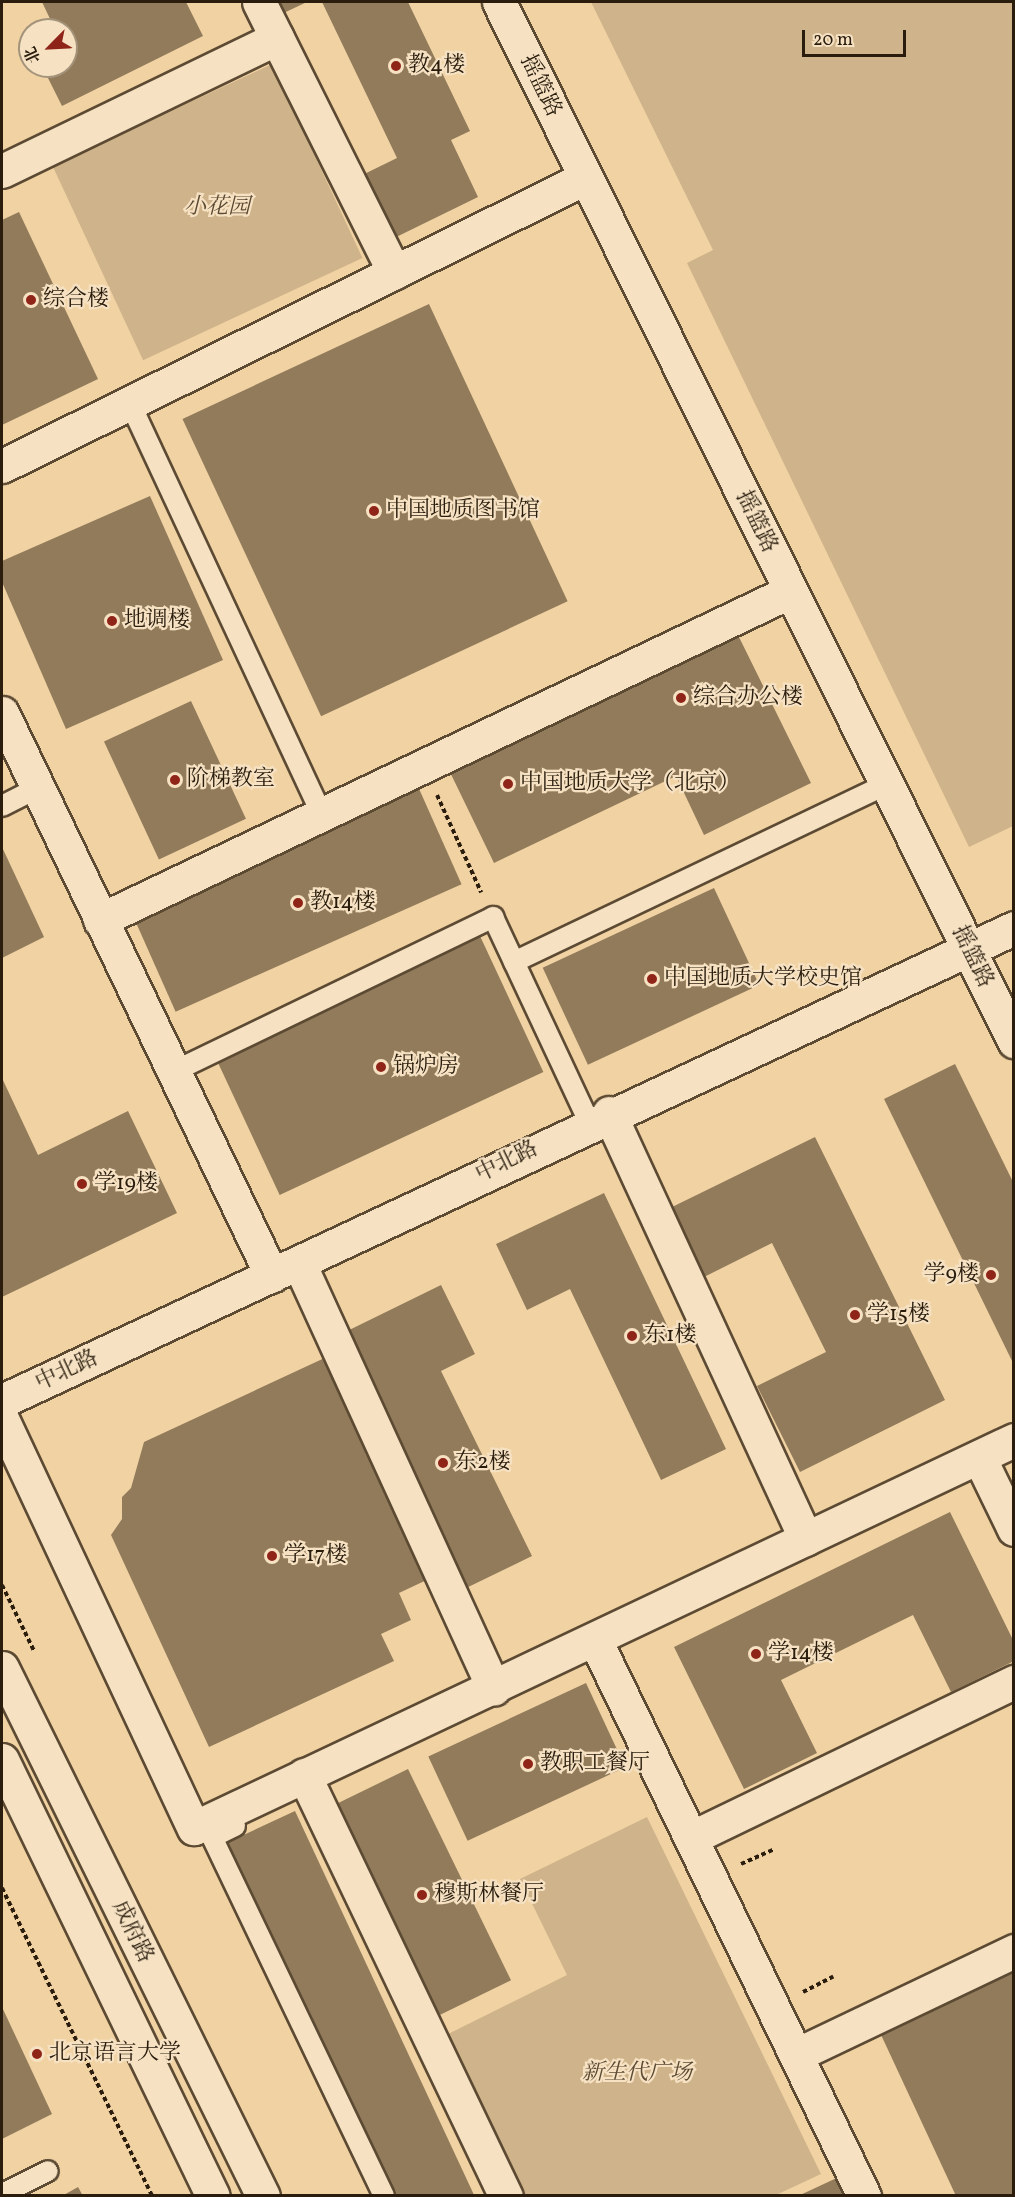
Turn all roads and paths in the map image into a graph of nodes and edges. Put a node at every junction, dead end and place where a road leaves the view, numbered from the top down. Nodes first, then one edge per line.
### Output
1 (259, 2) edge
2 (499, 2) edge
3 (277, 38) junction
4 (2, 171) edge
5 (585, 178) junction
6 (394, 272) junction
7 (130, 403) junction
8 (2, 466) edge
9 (791, 591) junction
10 (2, 713) edge
11 (422, 764) junction
12 (887, 784) junction
13 (37, 788) junction
14 (2, 806) edge
15 (320, 811) junction
16 (493, 917) junction
17 (100, 920) junction
18 (1014, 928) edge
19 (969, 949) junction
20 (514, 962) junction
21 (1014, 1041) edge
22 (173, 1072) junction
23 (599, 1118) junction
24 (286, 1269) junction
25 (2, 1401) edge
26 (2, 1419) edge
27 (1014, 1440) edge
28 (979, 1457) junction
29 (1014, 1529) edge
30 (806, 1539) junction
31 (595, 1640) junction
32 (2, 1668) edge
33 (1014, 1683) edge
34 (494, 1688) junction
35 (2, 1760) edge
36 (308, 1783) junction
37 (691, 1838) junction
38 (2, 1888) edge
39 (1014, 1950) edge
40 (796, 2055) junction
41 (48, 2171) dead end
42 (2, 2194) edge
43 (152, 2196) edge
44 (213, 2196) edge
45 (263, 2196) edge
46 (384, 2196) edge
47 (506, 2196) edge
48 (864, 2196) edge

1 - 3 street
2 - 5 street, 摇篮路
3 - 4 street
3 - 6 street
5 - 6 street
5 - 9 street, 摇篮路
6 - 7 street
7 - 8 street
7 - 15 lane
9 - 11 street
9 - 12 street, 摇篮路
10 - 13 street
11 - 15 street
11 - 16 path
12 - 19 street, 摇篮路
12 - 20 lane
13 - 14 lane
13 - 17 street
15 - 17 street
16 - 20 lane
16 - 22 lane
17 - 22 street
18 - 19 street, 中北路
19 - 21 street, 摇篮路
19 - 23 street, 中北路
20 - 23 lane
22 - 24 street
23 - 24 street, 中北路
23 - 30 street
24 - 25 street, 中北路
24 - 34 street
26 - 36 street
27 - 28 street
28 - 29 street
28 - 30 street
30 - 31 street
31 - 34 street
31 - 37 street
32 - 45 street, 成府路
33 - 37 street
34 - 36 street
35 - 44 street, 成府路
36 - 46 lane
36 - 47 street
37 - 40 street
38 - 43 path
39 - 40 street
40 - 48 street
41 - 42 lane

